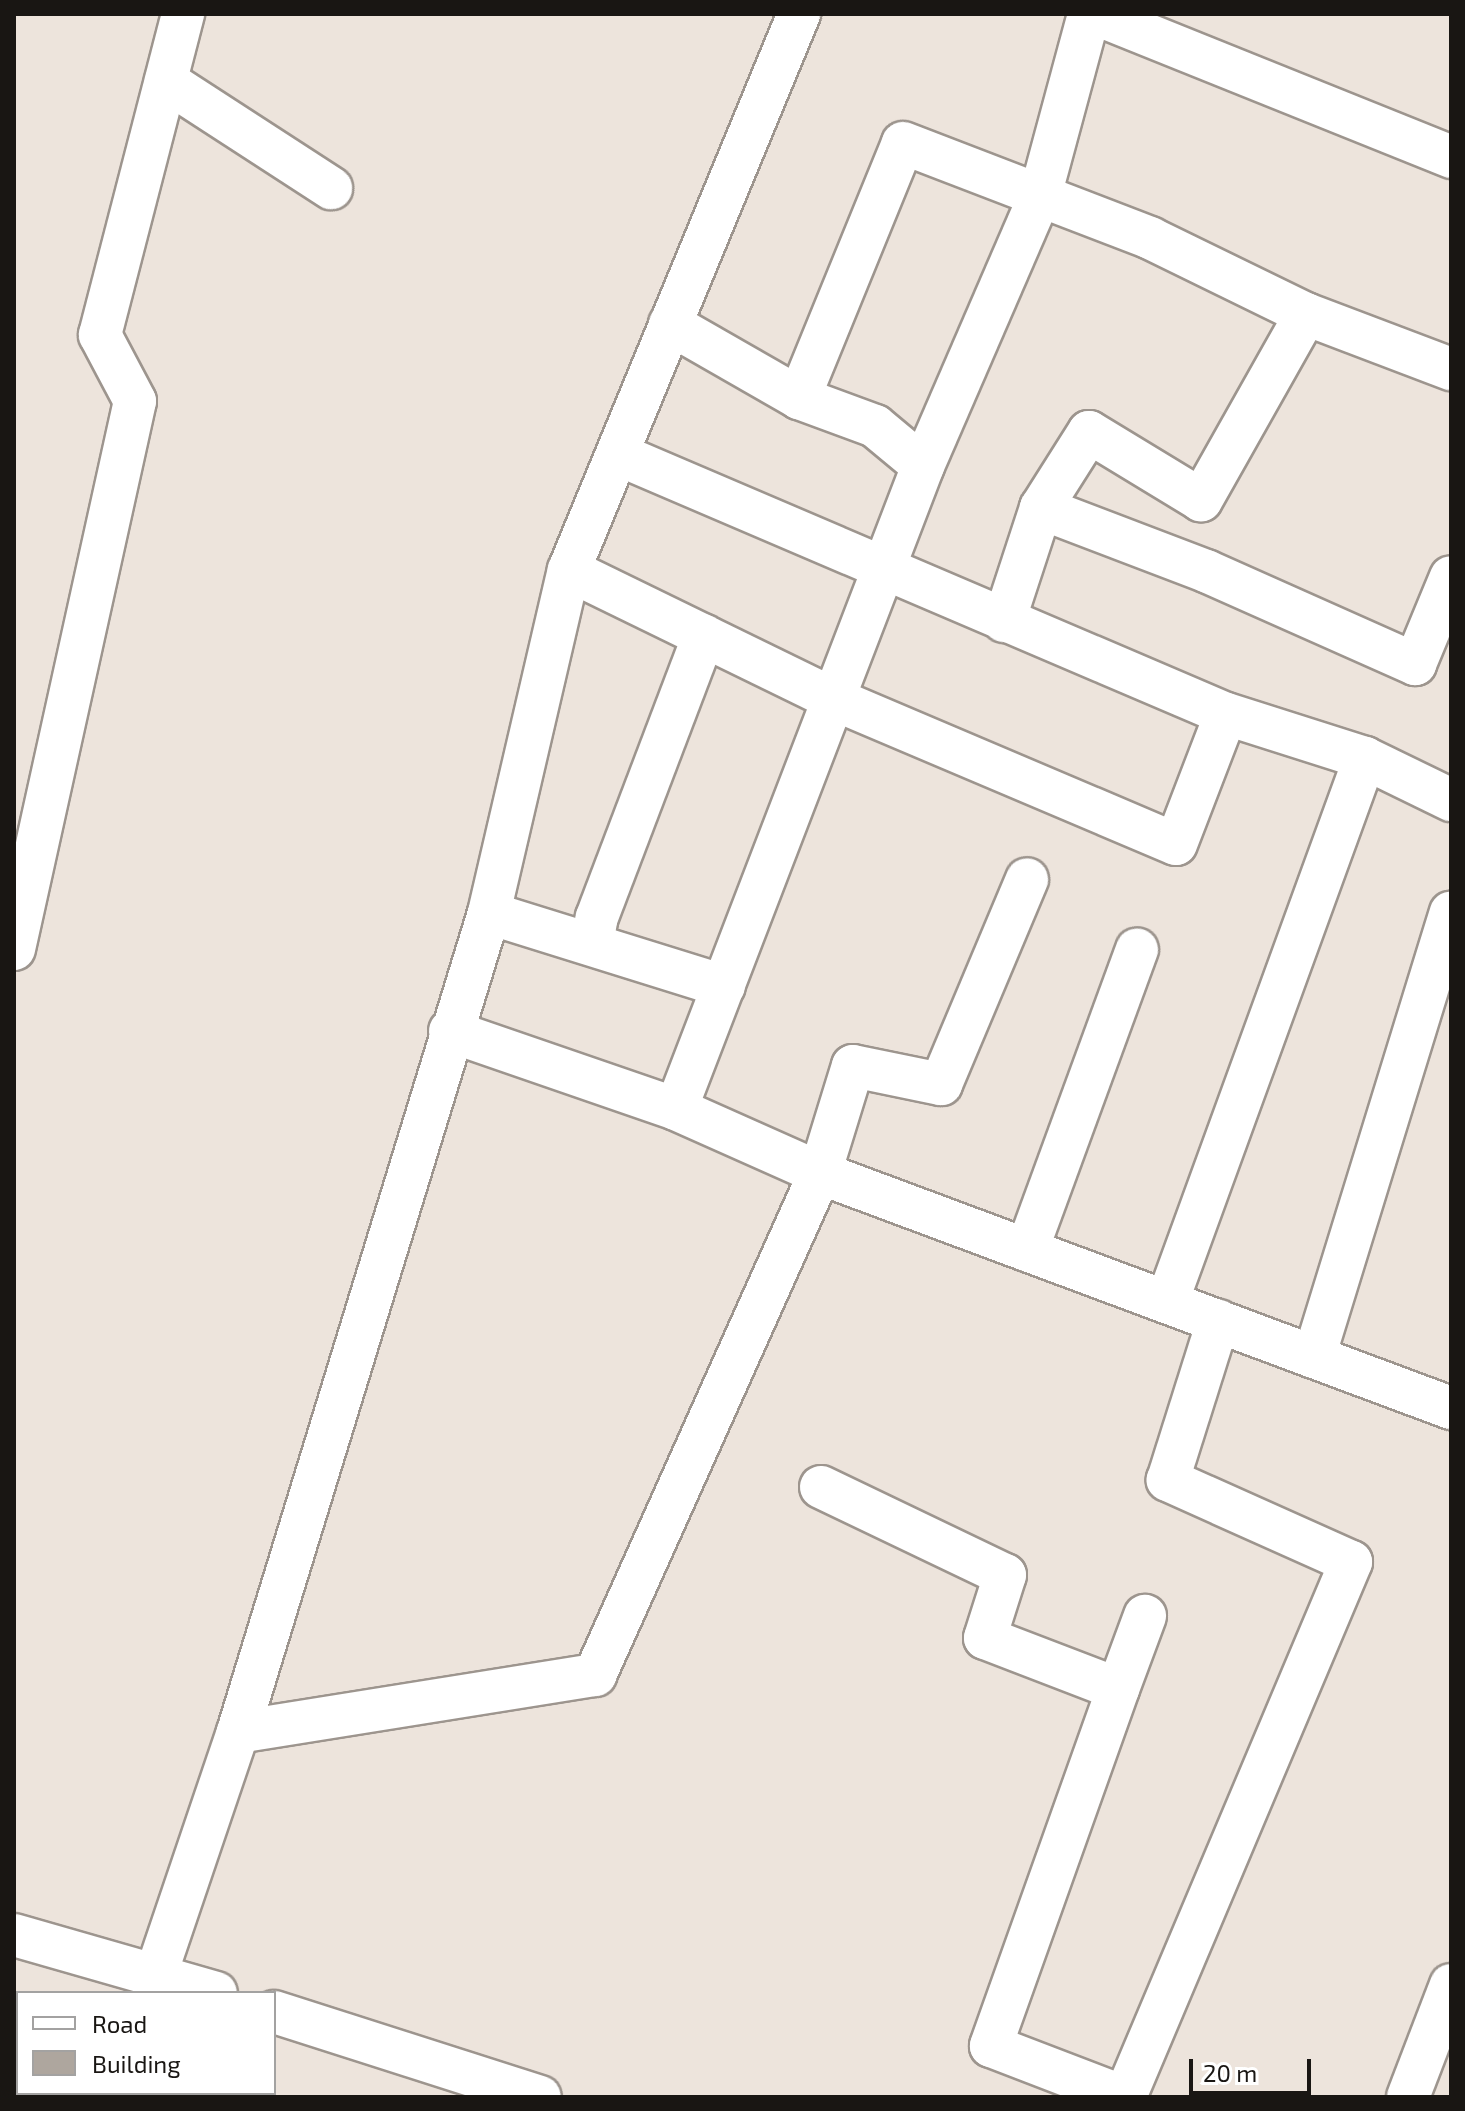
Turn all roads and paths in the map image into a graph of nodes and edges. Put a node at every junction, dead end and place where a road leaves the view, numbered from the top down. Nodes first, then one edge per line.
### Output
1 (183, 14) edge
2 (799, 14) edge
3 (1089, 14) edge
4 (1096, 14) edge
5 (166, 81) junction
6 (1451, 157) edge
7 (331, 188) dead end
8 (1040, 196) junction
9 (1306, 314) junction
10 (670, 324) junction
11 (1451, 369) edge
12 (799, 398) junction
13 (617, 454) junction
14 (923, 466) junction
15 (1041, 508) junction
16 (569, 570) junction
17 (884, 570) junction
18 (1451, 577) edge
19 (1004, 621) junction
20 (704, 636) junction
21 (834, 699) junction
22 (1226, 714) junction
23 (1365, 758) junction
24 (1451, 800) edge
25 (1027, 879) dead end
26 (489, 913) junction
27 (1451, 913) edge
28 (592, 944) junction
29 (14, 949) edge
30 (1137, 950) dead end
31 (724, 986) junction
32 (450, 1031) junction
33 (676, 1109) junction
34 (820, 1173) junction
35 (1027, 1250) junction
36 (1167, 1302) junction
37 (1218, 1321) junction
38 (1314, 1357) junction
39 (1451, 1408) edge
40 (821, 1487) dead end
41 (1145, 1616) dead end
42 (1118, 1689) junction
43 (238, 1732) junction
44 (14, 1935) edge
45 (156, 1974) junction
46 (1451, 1985) edge
47 (210, 1991) edge
48 (276, 2013) edge
49 (540, 2097) edge
50 (1124, 2097) edge
51 (1408, 2097) edge

1 - 5 street
2 - 10 street
3 - 8 street
4 - 6 street
5 - 7 street
5 - 29 street
8 - 9 street
8 - 12 street
8 - 14 street
9 - 11 street
9 - 15 street
10 - 12 street
10 - 13 street
12 - 14 street
13 - 16 street
13 - 17 street
14 - 17 street
15 - 18 street
15 - 19 street
16 - 20 street
16 - 26 street
17 - 19 street
17 - 21 street
19 - 22 street
20 - 21 street
20 - 28 street
21 - 22 street
21 - 31 street
22 - 23 street
23 - 24 street
23 - 36 street
25 - 34 street
26 - 28 street
26 - 32 street
27 - 38 street
28 - 31 street
30 - 35 street
31 - 33 street
32 - 33 street
32 - 43 street
33 - 34 street
34 - 35 street
34 - 43 street
35 - 36 street
36 - 37 street
37 - 38 street
37 - 50 street
38 - 39 street
40 - 42 street
41 - 42 street
42 - 50 street
43 - 45 street
44 - 45 street
45 - 47 street
46 - 51 street
48 - 49 street

